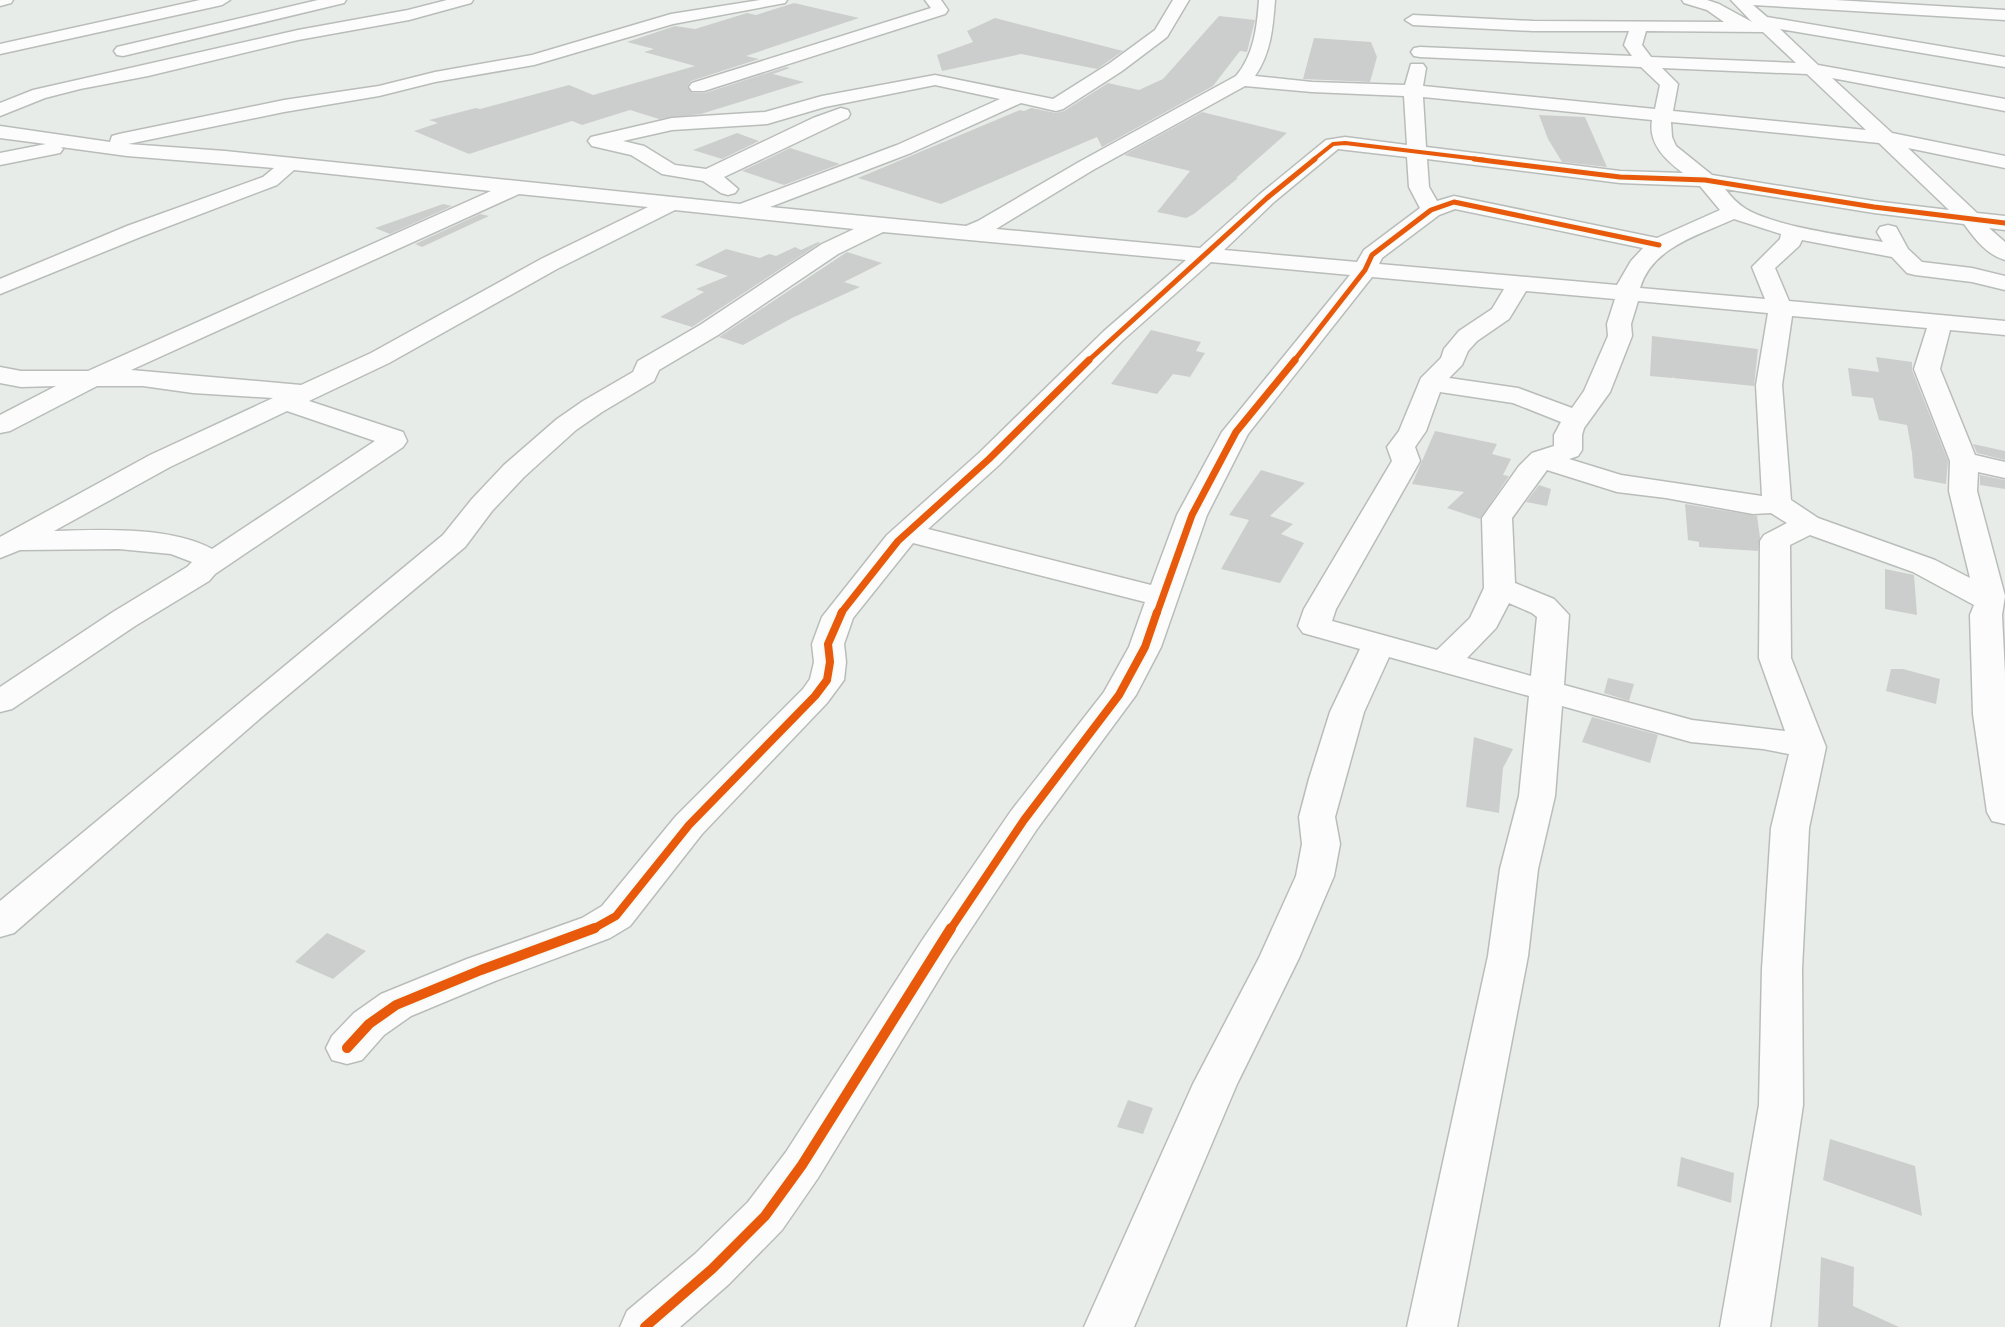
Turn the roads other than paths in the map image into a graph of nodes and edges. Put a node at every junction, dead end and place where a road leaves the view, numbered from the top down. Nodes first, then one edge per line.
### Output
1 (5, 0) edge
2 (222, 0) edge
3 (338, 0) edge
4 (465, 0) edge
5 (779, 0) edge
6 (933, 0) edge
7 (1181, 0) edge
8 (1267, 0) edge
9 (1410, 0) edge
10 (1690, 0) edge
11 (1739, 0) edge
12 (1754, 0) edge
13 (0, 1) edge
14 (1530, 7) dead end
15 (2005, 15) edge
16 (1413, 20) junction
17 (1761, 25) junction
18 (1561, 26) junction
19 (1639, 27) junction
20 (0, 49) edge
21 (123, 51) dead end
22 (1420, 52) junction
23 (1644, 60) junction
24 (2005, 62) edge
25 (1811, 69) junction
26 (1242, 80) junction
27 (929, 82) junction
28 (1413, 90) junction
29 (1018, 98) junction
30 (2005, 105) edge
31 (0, 110) edge
32 (1662, 116) junction
33 (767, 118) junction
34 (0, 132) edge
35 (1886, 138) junction
36 (95, 144) junction
37 (1417, 152) junction
38 (0, 159) edge
39 (2005, 162) edge
40 (288, 164) junction
41 (709, 176) junction
42 (1705, 180) junction
43 (517, 188) junction
44 (671, 204) junction
45 (752, 206) junction
46 (1874, 207) junction
47 (1431, 210) junction
48 (1735, 211) junction
49 (1969, 218) junction
50 (2005, 223) edge
51 (880, 225) junction
52 (1792, 231) junction
53 (972, 233) junction
54 (1659, 246) junction
55 (830, 249) junction
56 (1899, 252) junction
57 (2005, 253) edge
58 (1202, 255) junction
59 (1365, 270) junction
60 (2005, 283) edge
61 (1519, 284) junction
62 (0, 287) edge
63 (1629, 294) junction
64 (1781, 309) junction
65 (1940, 324) junction
66 (2005, 328) edge
67 (0, 375) edge
68 (93, 378) junction
69 (1430, 383) junction
70 (296, 397) junction
71 (1577, 419) junction
72 (0, 425) edge
73 (1542, 459) junction
74 (1964, 461) junction
75 (2005, 470) edge
76 (1777, 504) junction
77 (1808, 525) junction
78 (907, 533) junction
79 (7, 545) edge
80 (206, 567) junction
81 (1500, 588) junction
82 (1161, 597) junction
83 (1991, 602) junction
84 (1378, 645) junction
85 (1442, 663) junction
86 (1548, 692) junction
87 (0, 702) edge
88 (1808, 747) junction
89 (2005, 812) edge
90 (0, 923) edge
91 (347, 1048) dead end
92 (645, 1327) edge
93 (1108, 1327) edge
94 (1432, 1327) edge
95 (1745, 1327) edge

1 - 13 street
2 - 20 street
3 - 21 street
4 - 31 street
5 - 36 street
6 - 33 street
7 - 29 street
8 - 26 street
9 - 16 street
10 - 17 street
11 - 17 street
12 - 15 street
14 - 18 street
16 - 18 street
16 - 22 street
17 - 19 street
17 - 24 street
17 - 25 street
18 - 19 street
18 - 23 street
19 - 23 street
22 - 23 street
22 - 28 street
23 - 25 street
23 - 32 street
25 - 30 street
25 - 35 street
26 - 28 street
26 - 53 street
27 - 29 street
27 - 33 street
27 - 41 street
28 - 32 street
28 - 37 street
29 - 45 street
32 - 35 street
32 - 42 street
33 - 41 street
34 - 36 street
35 - 39 street
35 - 49 street
36 - 38 street
36 - 40 street
37 - 42 street
37 - 47 street
37 - 58 street
40 - 43 street
40 - 62 street
41 - 45 street
42 - 46 street
42 - 48 street
43 - 44 street
43 - 68 street
44 - 45 street
44 - 70 street
45 - 51 street
46 - 49 street
46 - 56 street
47 - 54 street
47 - 59 street
48 - 52 street
48 - 54 street
49 - 50 street
49 - 57 street
51 - 53 street
51 - 55 street
52 - 56 street
52 - 64 street
53 - 55 street
53 - 58 street
54 - 63 street
55 - 90 street
56 - 60 street
58 - 59 street
58 - 78 street
59 - 61 street
59 - 82 street
61 - 63 street
61 - 69 street
63 - 64 street
63 - 71 street
64 - 65 street
64 - 76 street
65 - 66 street
65 - 74 street
67 - 68 street
68 - 70 street
68 - 72 street
69 - 71 street
69 - 84 street
70 - 79 street
70 - 80 street
71 - 73 street
73 - 76 street
73 - 81 street
74 - 75 street
74 - 83 street
76 - 77 street
77 - 83 street
77 - 88 street
78 - 82 street
78 - 91 street
79 - 80 street
80 - 87 street
81 - 85 street
81 - 86 street
82 - 92 street
83 - 89 street
84 - 85 street
84 - 93 street
85 - 86 street
86 - 88 street
86 - 94 street
88 - 95 street

